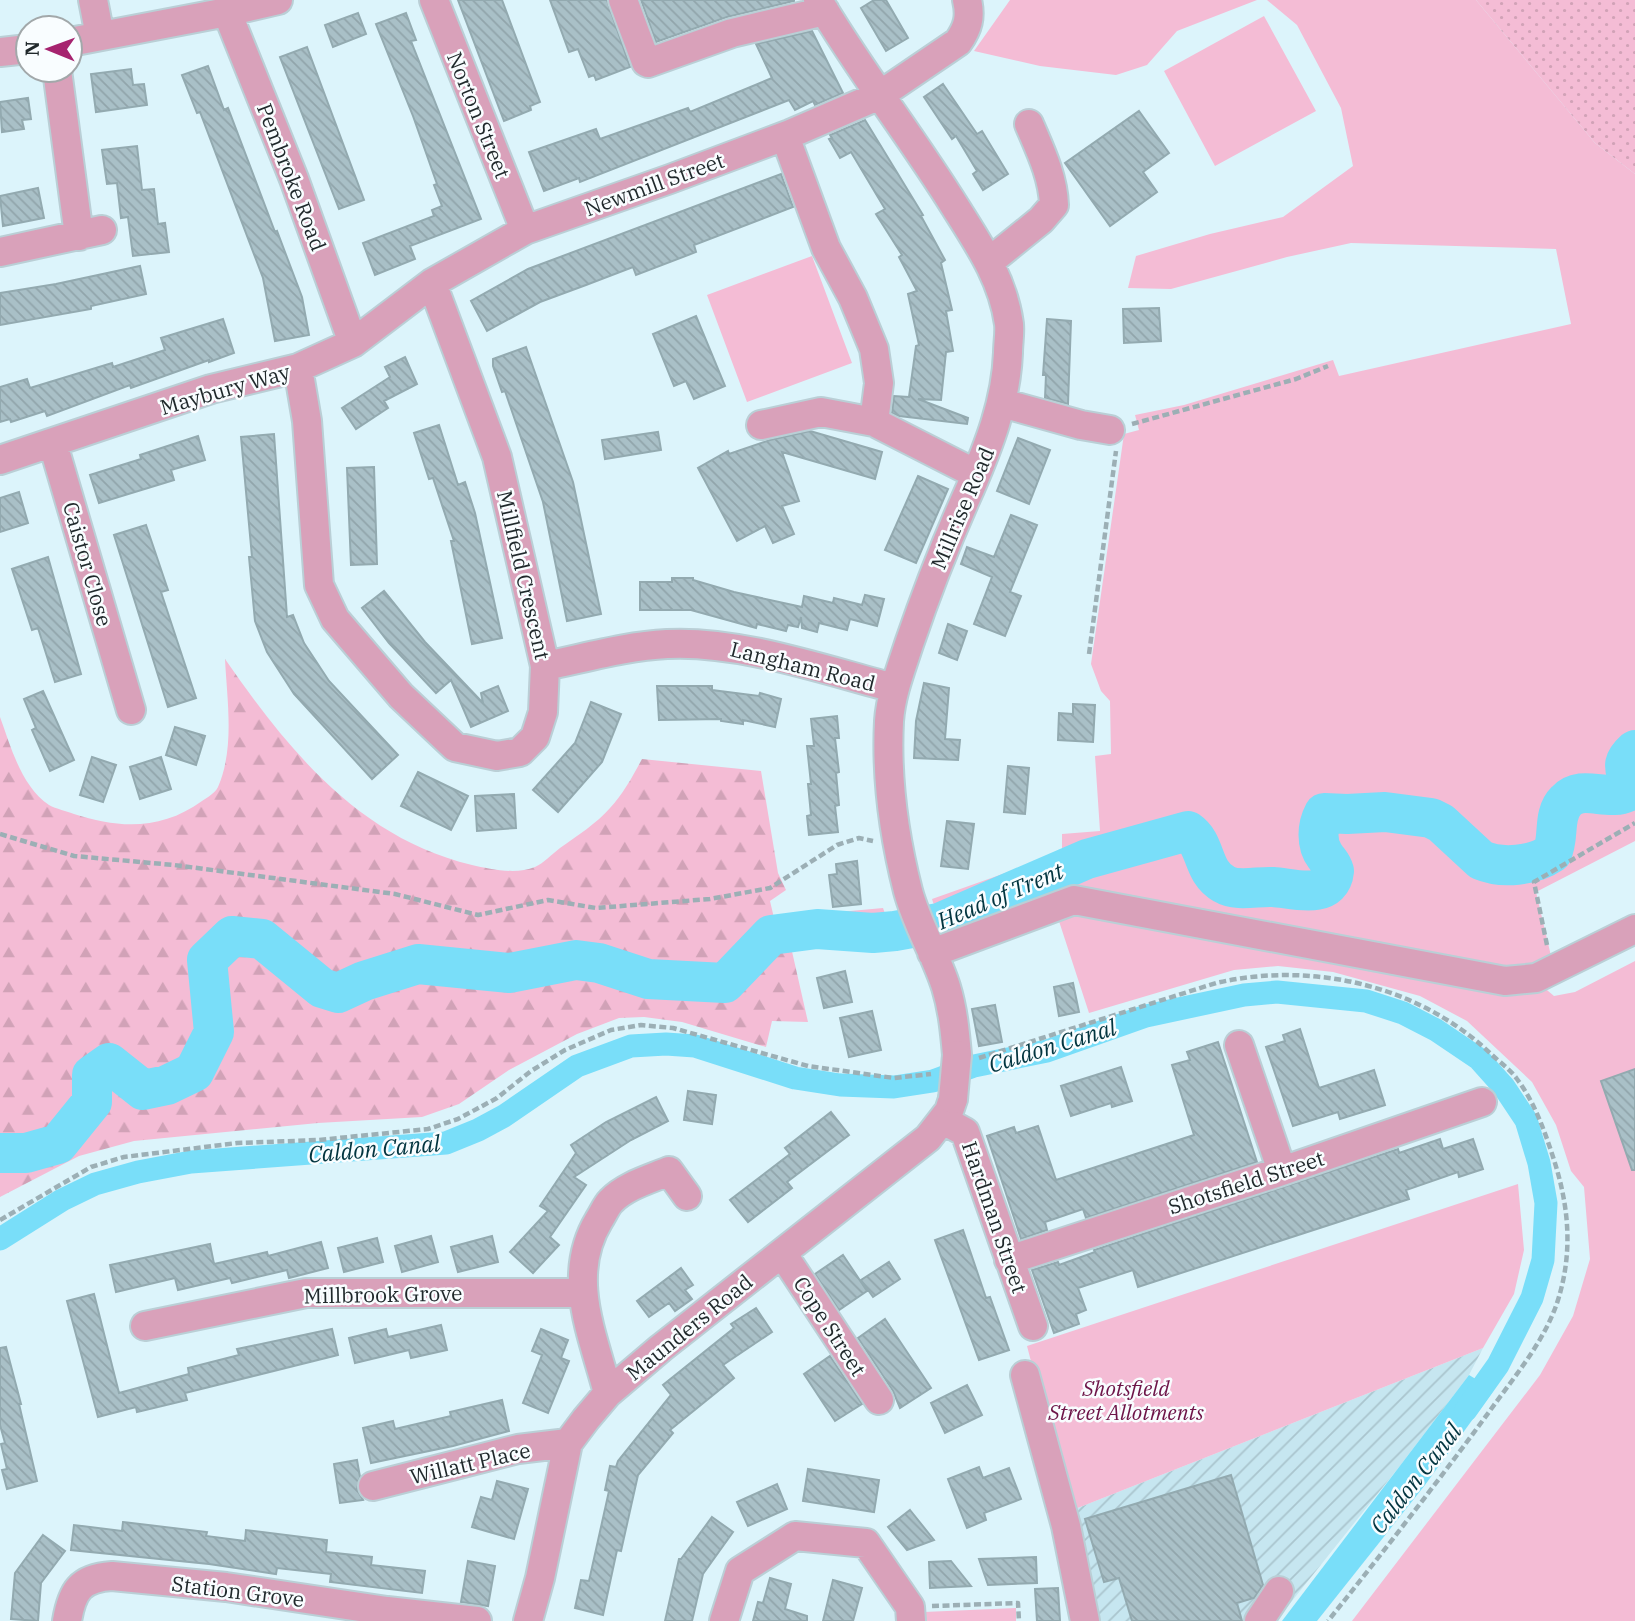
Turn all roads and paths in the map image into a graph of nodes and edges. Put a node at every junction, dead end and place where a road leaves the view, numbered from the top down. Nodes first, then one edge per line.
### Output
1 (93, 0) edge
2 (278, 0) edge
3 (434, 0) edge
4 (623, 0) edge
5 (970, 1) edge
6 (822, 6) edge
7 (227, 12) junction
8 (100, 36) junction
9 (84, 39) edge
10 (60, 84) edge
11 (880, 95) junction
12 (1029, 124) dead end
13 (785, 136) junction
14 (525, 230) junction
15 (0, 252) edge
16 (989, 262) junction
17 (432, 283) junction
18 (353, 342) junction
19 (1328, 366) dead end
20 (298, 368) junction
21 (1002, 403) junction
22 (874, 422) junction
23 (761, 425) dead end
24 (1110, 430) junction
25 (53, 444) junction
26 (0, 460) edge
27 (976, 474) junction
28 (1089, 654) dead end
29 (545, 666) junction
30 (894, 688) junction
31 (118, 696) dead end
32 (1635, 823) edge
33 (0, 835) edge
34 (899, 846) junction
35 (1635, 929) edge
36 (930, 948) junction
37 (1553, 970) junction
38 (1239, 1045) dead end
39 (1482, 1102) dead end
40 (948, 1110) junction
41 (1282, 1171) junction
42 (687, 1196) dead end
43 (782, 1253) junction
44 (1009, 1259) junction
45 (582, 1293) junction
46 (145, 1326) dead end
47 (1033, 1326) dead end
48 (1025, 1375) dead end
49 (608, 1393) junction
50 (879, 1400) dead end
51 (568, 1443) junction
52 (373, 1486) dead end
53 (1279, 1591) dead end
54 (910, 1614) edge
55 (68, 1621) edge
56 (477, 1621) edge
57 (528, 1621) edge
58 (724, 1621) edge
59 (1019, 1621) edge
60 (1085, 1621) edge
61 (1259, 1621) edge

1 - 8 street
2 - 7 street
3 - 14 street, Norton Street
4 - 6 street
5 - 11 street, Newmill Street
6 - 11 street, Millrise Road
7 - 8 street
7 - 18 street, Pembroke Road
8 - 9 street
10 - 15 street
11 - 13 street, Newmill Street
11 - 16 street, Millrise Road
12 - 16 street
13 - 14 street, Newmill Street
13 - 22 street
14 - 17 street, Newmill Street
16 - 21 street, Millrise Road
17 - 18 street, Maybury Way
17 - 29 street, Millfield Crescent
18 - 20 street, Maybury Way
19 - 24 path
20 - 25 street, Maybury Way
20 - 29 street, Millfield Crescent
21 - 24 street
21 - 27 street, Millrise Road
22 - 23 street
22 - 27 street
24 - 28 path
25 - 26 street, Maybury Way
25 - 31 street, Caistor Close
27 - 30 street, Millrise Road
29 - 30 street, Langham Road
30 - 34 street, Millrise Road
32 - 37 path
33 - 34 path
34 - 36 street, Millrise Road
35 - 37 street
36 - 37 street
36 - 40 street, Millrise Road, bridge
38 - 41 street
39 - 41 street, Shotsfield Street
40 - 43 street, Maunders Road
40 - 44 street, Hardman Street
41 - 44 street, Shotsfield Street
42 - 45 street
43 - 49 street, Maunders Road
43 - 50 street, Cope Street
44 - 47 street, Hardman Street
45 - 46 street, Millbrook Grove
45 - 49 street
48 - 60 street
49 - 51 street, Maunders Road
51 - 52 street, Willatt Place
51 - 57 street, Maunders Road
53 - 61 street
54 - 58 street
54 - 59 path
55 - 56 street, Station Grove

